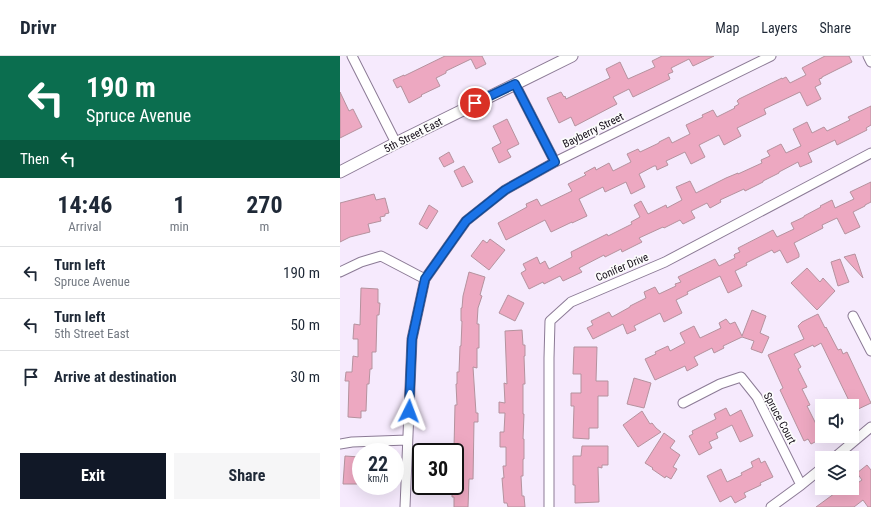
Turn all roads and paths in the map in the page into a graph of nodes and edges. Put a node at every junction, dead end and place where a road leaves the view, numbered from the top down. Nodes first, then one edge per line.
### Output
1 (352, 56) edge
2 (572, 56) edge
3 (770, 56) edge
4 (868, 56) edge
5 (871, 62) edge
6 (515, 84) junction
7 (396, 143) junction
8 (871, 153) edge
9 (555, 162) junction
10 (340, 172) edge
11 (340, 272) edge
12 (425, 279) junction
13 (853, 316) dead end
14 (871, 351) edge
15 (683, 403) dead end
16 (871, 427) edge
17 (407, 440) junction
18 (340, 444) edge
19 (842, 451) edge
20 (815, 474) edge
21 (801, 485) junction
22 (405, 507) edge
23 (549, 507) edge
24 (771, 507) edge

1 - 7 street
2 - 6 street, 5th Street East
3 - 9 street, Bayberry Street
4 - 5 street
6 - 7 street, 5th Street East
6 - 9 street
7 - 10 street, 5th Street East
8 - 23 street, Conifer Drive
9 - 12 street, Bayberry Street
11 - 12 street
12 - 17 street, Bayberry Street
13 - 14 street
15 - 21 street, Spruce Court
16 - 19 street
17 - 18 street
17 - 22 street, Bayberry Street
20 - 21 street
21 - 24 street

